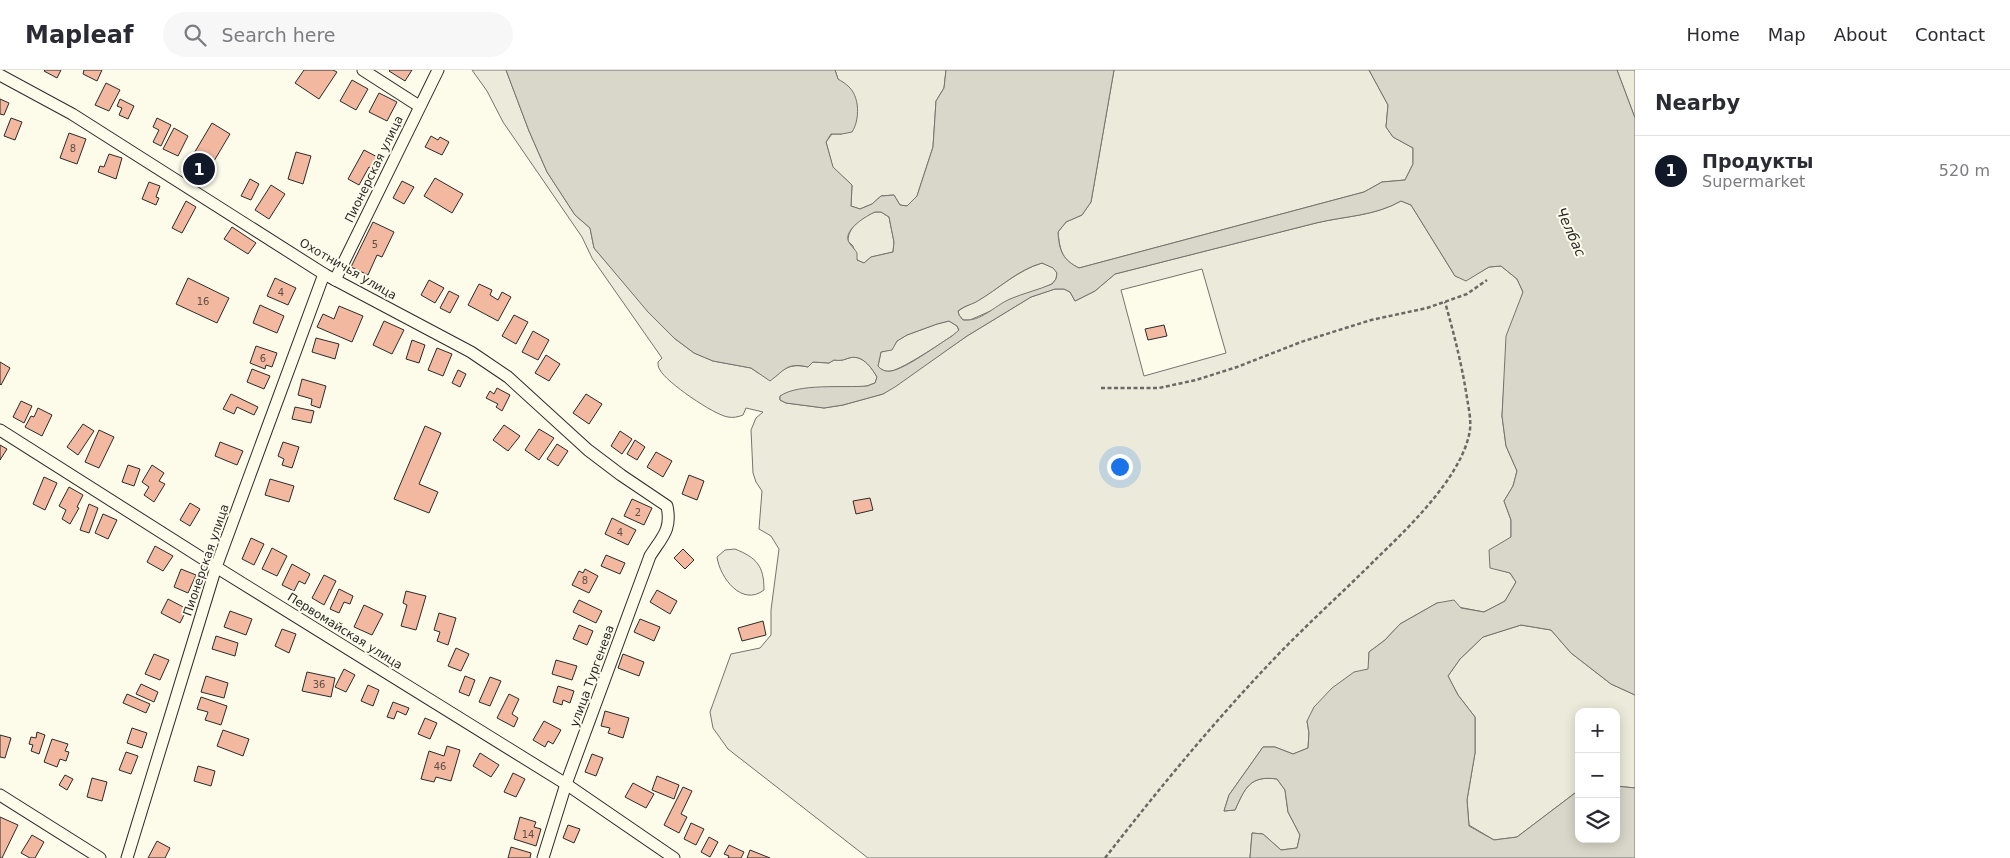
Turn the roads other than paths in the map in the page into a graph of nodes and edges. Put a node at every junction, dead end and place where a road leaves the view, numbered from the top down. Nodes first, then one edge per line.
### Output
1 (363, 70) edge
2 (438, 70) edge
3 (0, 75) edge
4 (419, 106) junction
5 (324, 274) junction
6 (335, 280) junction
7 (0, 430) edge
8 (667, 506) joint
9 (216, 567) junction
10 (566, 784) junction
11 (0, 795) edge
12 (100, 858) edge
13 (127, 858) edge
14 (543, 858) edge
15 (674, 858) edge

1 - 4 street
2 - 4 street, Пионерская улица
3 - 5 street, Охотничья улица
4 - 6 street, Пионерская улица
5 - 6 street, Охотничья улица
5 - 9 street, Пионерская улица
6 - 8 street, Охотничья улица
7 - 9 street, Первомайская улица
8 - 10 street, улица Тургенева
9 - 10 street, Первомайская улица
9 - 13 street, Пионерская улица
10 - 14 street, улица Тургенева
10 - 15 street, Первомайская улица
11 - 12 street

